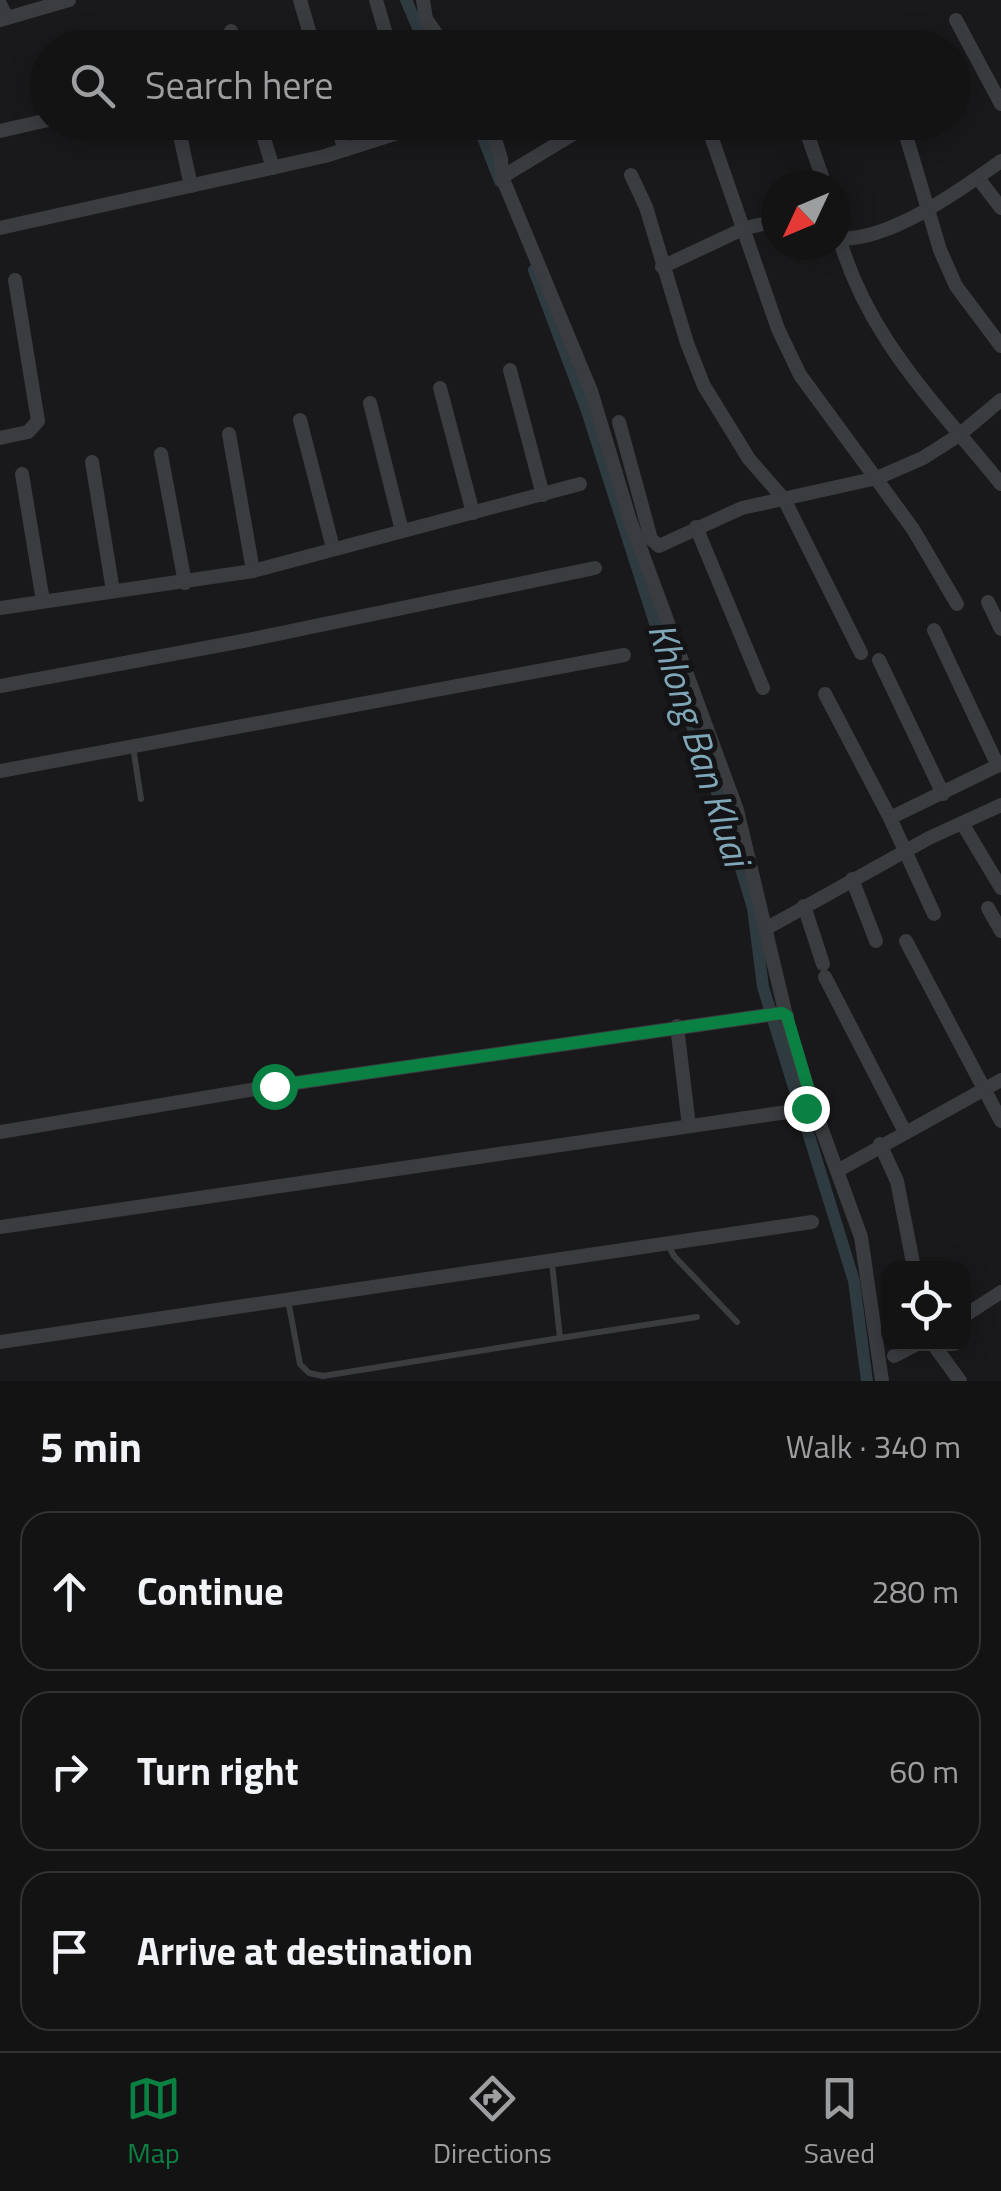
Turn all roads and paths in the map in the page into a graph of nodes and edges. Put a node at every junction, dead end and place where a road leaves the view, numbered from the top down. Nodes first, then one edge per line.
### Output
1 (68, 0) edge
2 (300, 0) edge
3 (376, 0) edge
4 (423, 0) edge
5 (0, 4) edge
6 (3, 19) edge
7 (956, 20) dead end
8 (309, 30) edge
9 (385, 30) edge
10 (434, 30) edge
11 (961, 30) edge
12 (971, 48) edge
13 (1001, 104) edge
14 (30, 124) edge
15 (0, 131) edge
16 (181, 140) edge
17 (264, 140) edge
18 (341, 140) edge
19 (372, 140) edge
20 (495, 140) edge
21 (564, 140) edge
22 (713, 140) edge
23 (810, 140) edge
24 (907, 140) edge
25 (344, 150) junction
26 (1001, 161) edge
27 (273, 168) junction
28 (821, 170) edge
29 (631, 176) dead end
30 (502, 177) junction
31 (978, 178) junction
32 (191, 186) junction
33 (1001, 208) edge
34 (926, 209) junction
35 (761, 224) edge
36 (0, 228) edge
37 (746, 228) junction
38 (851, 233) edge
39 (847, 260) edge
40 (662, 267) junction
41 (15, 280) dead end
42 (1001, 346) edge
43 (510, 370) dead end
44 (440, 388) dead end
45 (1001, 400) edge
46 (370, 402) dead end
47 (300, 420) dead end
48 (619, 422) dead end
49 (229, 434) dead end
50 (959, 435) junction
51 (0, 438) edge
52 (161, 454) dead end
53 (92, 462) dead end
54 (22, 474) dead end
55 (877, 478) junction
56 (580, 484) dead end
57 (1001, 484) edge
58 (544, 495) junction
59 (784, 499) junction
60 (473, 513) junction
61 (696, 527) junction
62 (402, 531) junction
63 (333, 548) junction
64 (595, 568) dead end
65 (253, 570) junction
66 (185, 582) junction
67 (113, 591) junction
68 (43, 601) junction
69 (988, 602) dead end
70 (957, 604) dead end
71 (0, 608) edge
72 (1001, 629) edge
73 (934, 630) dead end
74 (861, 652) dead end
75 (624, 655) dead end
76 (879, 660) dead end
77 (0, 686) edge
78 (764, 688) dead end
79 (825, 694) dead end
80 (134, 748) junction
81 (999, 765) edge
82 (0, 771) edge
83 (943, 794) junction
84 (142, 799) dead end
85 (1001, 805) edge
86 (890, 818) junction
87 (962, 823) junction
88 (906, 850) junction
89 (852, 879) junction
90 (1001, 888) edge
91 (804, 906) junction
92 (988, 908) dead end
93 (934, 914) dead end
94 (767, 928) junction
95 (1001, 931) edge
96 (876, 941) dead end
97 (906, 941) dead end
98 (784, 1014) junction
99 (677, 1026) junction
100 (1001, 1080) edge
101 (984, 1089) junction
102 (810, 1108) junction
103 (1001, 1121) edge
104 (688, 1126) junction
105 (0, 1132) edge
106 (905, 1132) junction
107 (880, 1144) junction
108 (836, 1171) junction
109 (812, 1222) dead end
110 (0, 1227) edge
111 (668, 1244) junction
112 (552, 1260) junction
113 (913, 1261) edge
114 (1001, 1292) edge
115 (288, 1299) junction
116 (971, 1311) edge
117 (696, 1317) dead end
118 (737, 1322) dead end
119 (560, 1338) junction
120 (0, 1342) edge
121 (904, 1351) edge
122 (938, 1351) edge
123 (894, 1356) dead end
124 (958, 1380) edge
125 (882, 1381) edge

1 - 6 street
2 - 8 street
3 - 9 street
4 - 10 street
5 - 6 street
7 - 11 street
12 - 13 street
14 - 15 street
16 - 32 street
17 - 27 street
18 - 25 street
19 - 25 street
20 - 30 street
21 - 30 street
22 - 37 street
23 - 28 street
24 - 34 street
25 - 27 street
26 - 31 street
27 - 32 street
29 - 40 street
30 - 94 street
31 - 33 street
31 - 34 street
32 - 36 street
34 - 38 street
34 - 42 street
35 - 37 street
37 - 40 street
37 - 55 street
39 - 50 street
40 - 59 street
41 - 51 street
43 - 58 street
44 - 60 street
45 - 50 street
46 - 62 street
47 - 63 street
48 - 61 street
49 - 65 street
50 - 55 street
50 - 57 street
52 - 66 street
53 - 67 street
54 - 68 street
55 - 59 street
55 - 70 street
56 - 58 street
58 - 60 street
59 - 61 street
59 - 74 street
60 - 62 street
61 - 78 street
62 - 63 street
63 - 65 street
64 - 77 street
65 - 66 street
66 - 67 street
67 - 68 street
68 - 71 street
69 - 72 street
73 - 81 street
75 - 80 street
76 - 83 street
79 - 86 street
80 - 82 street
80 - 84 lane
81 - 83 street
83 - 86 street
85 - 87 street
86 - 88 street
87 - 88 street
87 - 90 street
88 - 89 street
88 - 93 street
89 - 91 street
89 - 96 street
91 - 94 street
91 - 106 street
92 - 95 street
94 - 98 street
97 - 101 street
98 - 99 street
98 - 102 street
99 - 104 street
99 - 105 street
100 - 101 street
101 - 103 street
101 - 106 street
102 - 104 street
102 - 108 street
104 - 110 street
106 - 107 street
107 - 108 street
107 - 113 street
108 - 125 street
109 - 111 street
111 - 112 street
111 - 118 lane
112 - 115 street
112 - 119 lane
114 - 116 street
115 - 119 lane
115 - 120 street
117 - 119 lane
121 - 123 street
122 - 124 street

